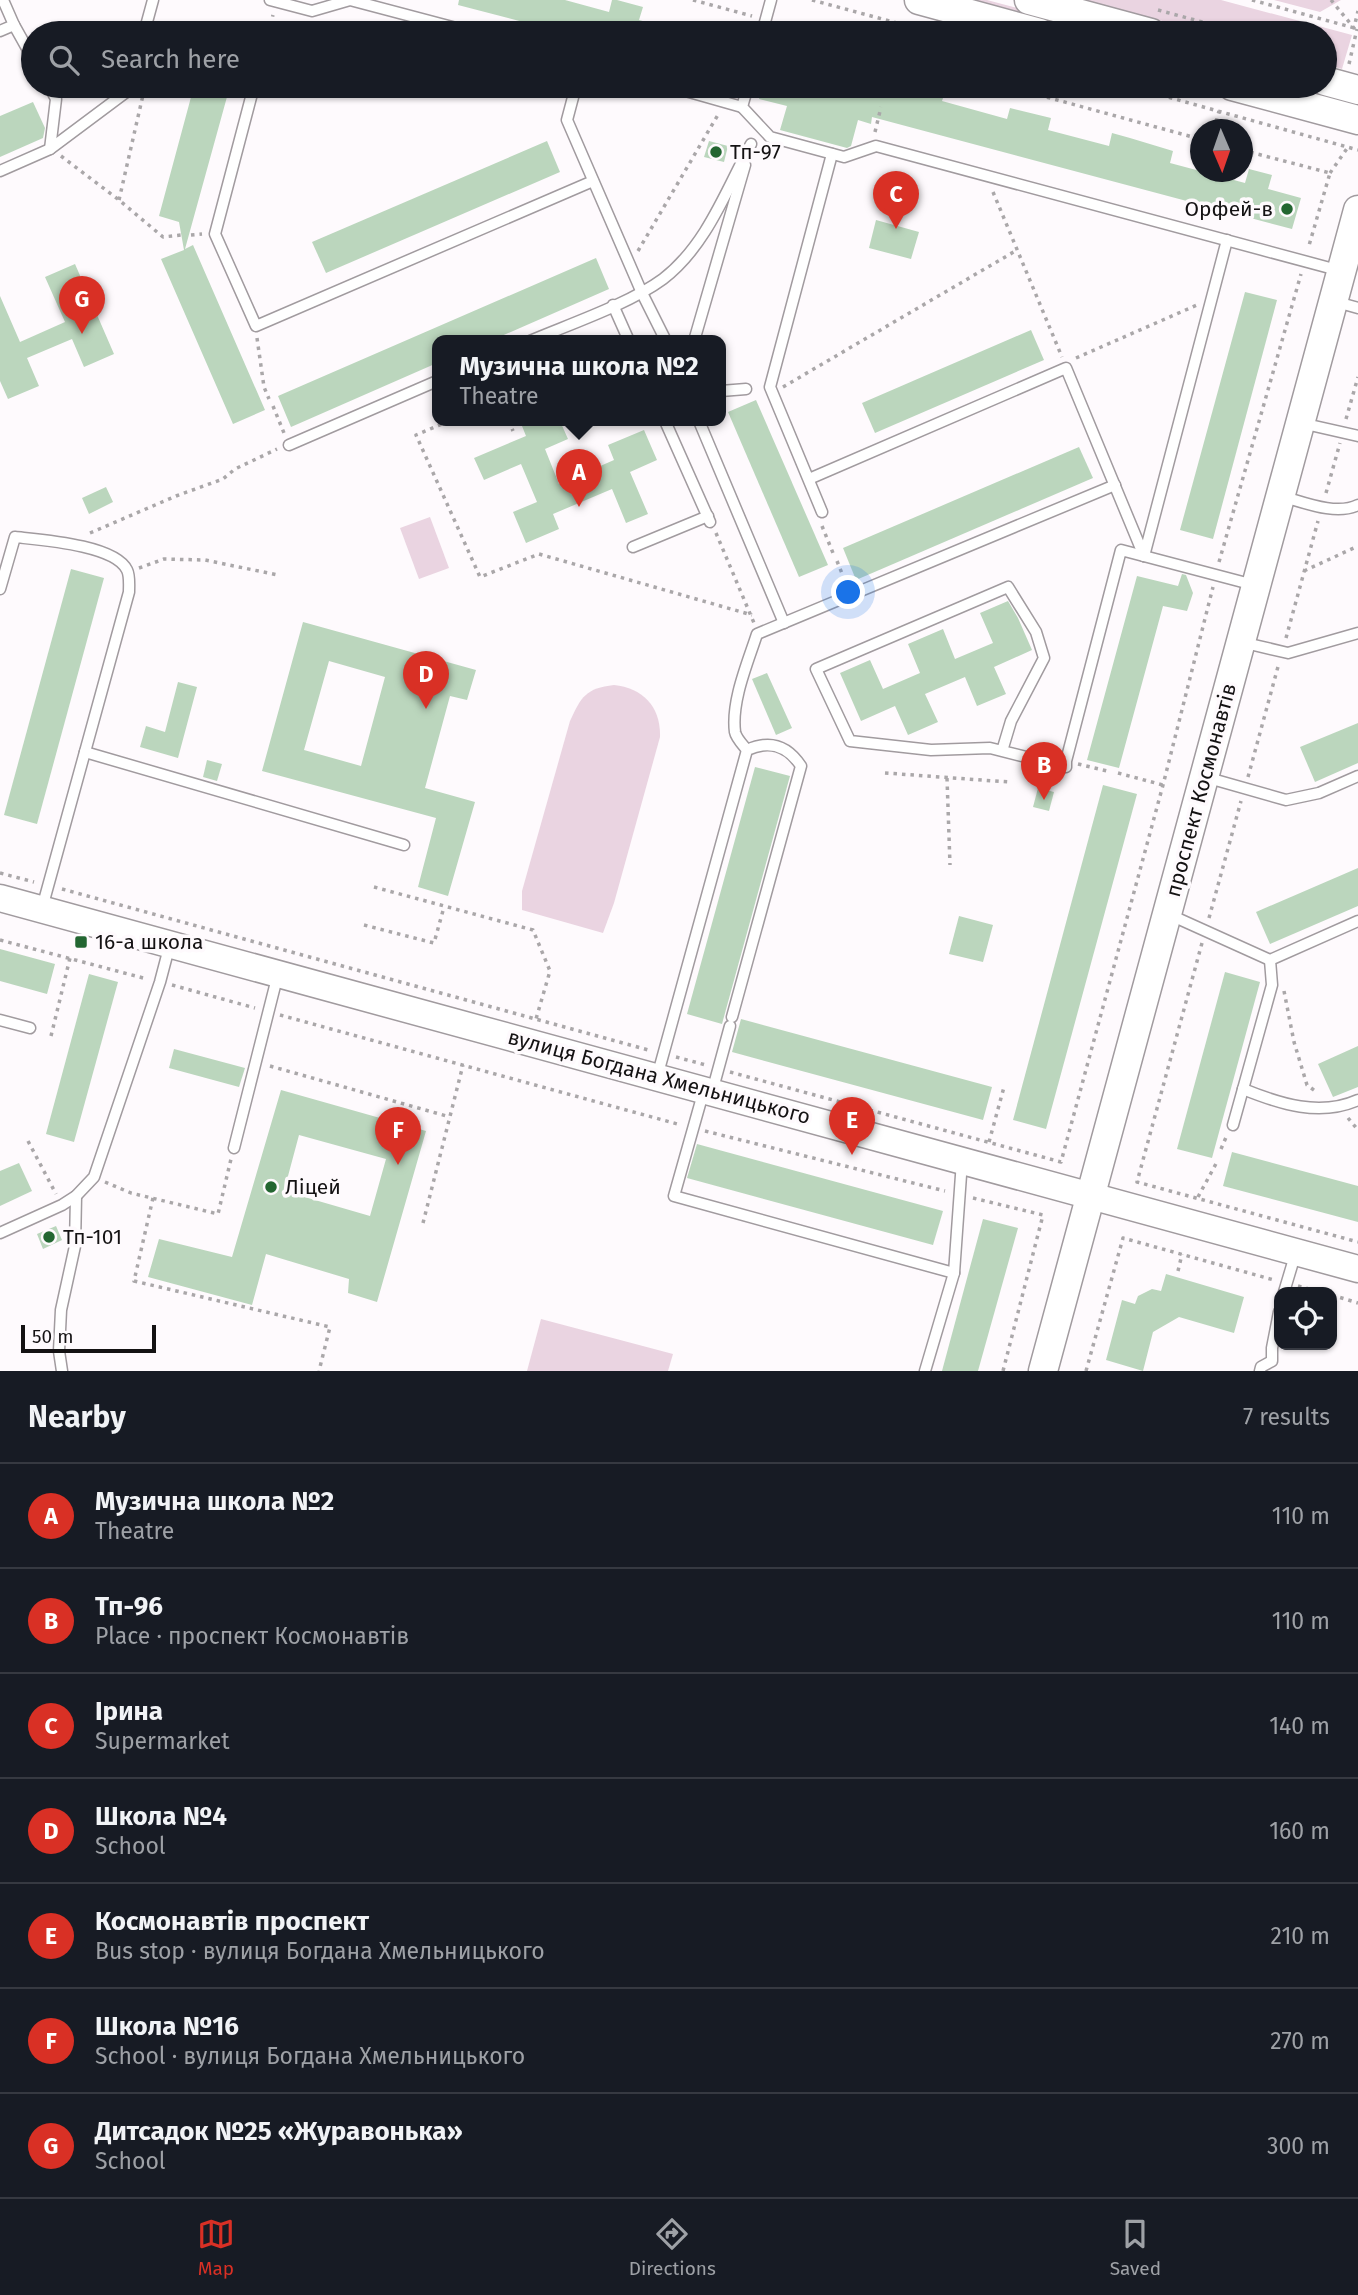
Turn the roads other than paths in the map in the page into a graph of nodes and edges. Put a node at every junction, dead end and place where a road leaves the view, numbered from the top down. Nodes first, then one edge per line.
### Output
1 (3, 0) edge
2 (153, 0) edge
3 (771, 0) edge
4 (919, 0) edge
5 (1030, 0) edge
6 (272, 6) edge
7 (1150, 20) edge
8 (147, 21) edge
9 (430, 21) edge
10 (765, 21) edge
11 (996, 21) edge
12 (14, 25) junction
13 (0, 31) edge
14 (21, 38) edge
15 (1337, 84) edge
16 (1358, 90) edge
17 (55, 98) edge
18 (118, 98) edge
19 (251, 98) edge
20 (573, 98) edge
21 (711, 98) edge
22 (745, 98) edge
23 (1276, 98) edge
24 (743, 107) junction
25 (1358, 120) edge
26 (757, 122) junction
27 (751, 144) junction
28 (50, 149) junction
29 (832, 154) junction
30 (0, 171) edge
31 (593, 181) junction
32 (1358, 210) edge
33 (1227, 240) junction
34 (1341, 271) junction
35 (642, 293) junction
36 (613, 305) junction
37 (1346, 305) edge
38 (544, 335) edge
39 (626, 335) edge
40 (663, 335) edge
41 (696, 335) edge
42 (432, 383) edge
43 (771, 390) junction
44 (726, 391) edge
45 (1301, 423) junction
46 (667, 426) edge
47 (701, 426) edge
48 (1358, 436) edge
49 (286, 446) road end
50 (808, 479) junction
51 (1115, 485) junction
52 (1281, 496) junction
53 (1358, 505) edge
54 (822, 512) road end
55 (633, 547) dead end
56 (1144, 556) junction
57 (1256, 586) junction
58 (0, 589) edge
59 (784, 623) junction
60 (1358, 633) edge
61 (1241, 642) junction
62 (747, 750) junction
63 (1002, 751) junction
64 (85, 752) junction
65 (1358, 776) edge
66 (1205, 777) junction
67 (404, 845) dead end
68 (45, 897) junction
69 (0, 898) edge
70 (1168, 914) junction
71 (1358, 921) edge
72 (170, 944) junction
73 (1270, 960) junction
74 (278, 974) junction
75 (0, 1020) edge
76 (30, 1028) dead end
77 (661, 1065) junction
78 (711, 1083) junction
79 (1243, 1089) junction
80 (1358, 1100) edge
81 (1233, 1125) dead end
82 (234, 1148) road end
83 (962, 1160) junction
84 (76, 1196) junction
85 (1091, 1196) junction
86 (0, 1233) edge
87 (1296, 1252) junction
88 (1358, 1269) edge
89 (954, 1273) junction
90 (1286, 1287) edge
91 (1274, 1337) edge
92 (62, 1371) edge
93 (925, 1371) edge
94 (1043, 1371) edge
95 (1261, 1371) edge

1 - 12 lane
2 - 8 lane
3 - 10 lane
4 - 11 main road
5 - 7 main road
6 - 9 lane
12 - 13 lane
12 - 14 lane
15 - 16 main road
17 - 28 lane
18 - 28 lane
19 - 31 lane
20 - 31 lane
21 - 24 lane
22 - 24 lane
23 - 25 main road
24 - 26 lane
26 - 27 lane
26 - 29 lane
27 - 35 lane
27 - 41 lane
28 - 30 lane
29 - 33 lane
29 - 43 lane
31 - 35 lane
32 - 34 main road, проспект Космонавтів
33 - 34 lane
33 - 56 lane
34 - 37 main road, проспект Космонавтів
35 - 36 lane
35 - 40 lane
36 - 38 lane
36 - 39 lane
37 - 45 main road, проспект Космонавтів
42 - 49 lane
43 - 44 lane
43 - 50 lane
45 - 48 lane
45 - 52 main road, проспект Космонавтів
46 - 55 lane
47 - 59 lane
50 - 51 lane
50 - 54 lane
51 - 56 lane
51 - 59 lane
52 - 53 lane
52 - 57 main road, проспект Космонавтів
56 - 57 lane
56 - 63 lane
57 - 61 main road, проспект Космонавтів
58 - 64 lane
59 - 62 lane
60 - 61 lane
61 - 66 main road, проспект Космонавтів
62 - 77 lane
62 - 78 lane
63 - 63 lane
64 - 67 lane
64 - 68 lane
65 - 66 lane
66 - 70 main road, проспект Космонавтів
68 - 69 street, вулиця Богдана Хмельницького
68 - 72 street, вулиця Богдана Хмельницького
70 - 73 lane
70 - 85 main road, проспект Космонавтів
71 - 73 lane
72 - 74 street, вулиця Богдана Хмельницького
72 - 84 lane
73 - 79 lane
74 - 77 street, вулиця Богдана Хмельницького
74 - 82 lane
75 - 76 lane
77 - 78 street, вулиця Богдана Хмельницького
78 - 83 street, вулиця Богдана Хмельницького
78 - 89 lane
79 - 80 lane
79 - 81 lane
83 - 85 street, вулиця Богдана Хмельницького
83 - 89 lane
84 - 86 lane
84 - 92 lane
85 - 87 street, вулиця Богдана Хмельницького
85 - 94 main road, проспект Космонавтів
87 - 88 street, вулиця Богдана Хмельницького
87 - 90 lane
89 - 93 lane
91 - 95 lane

